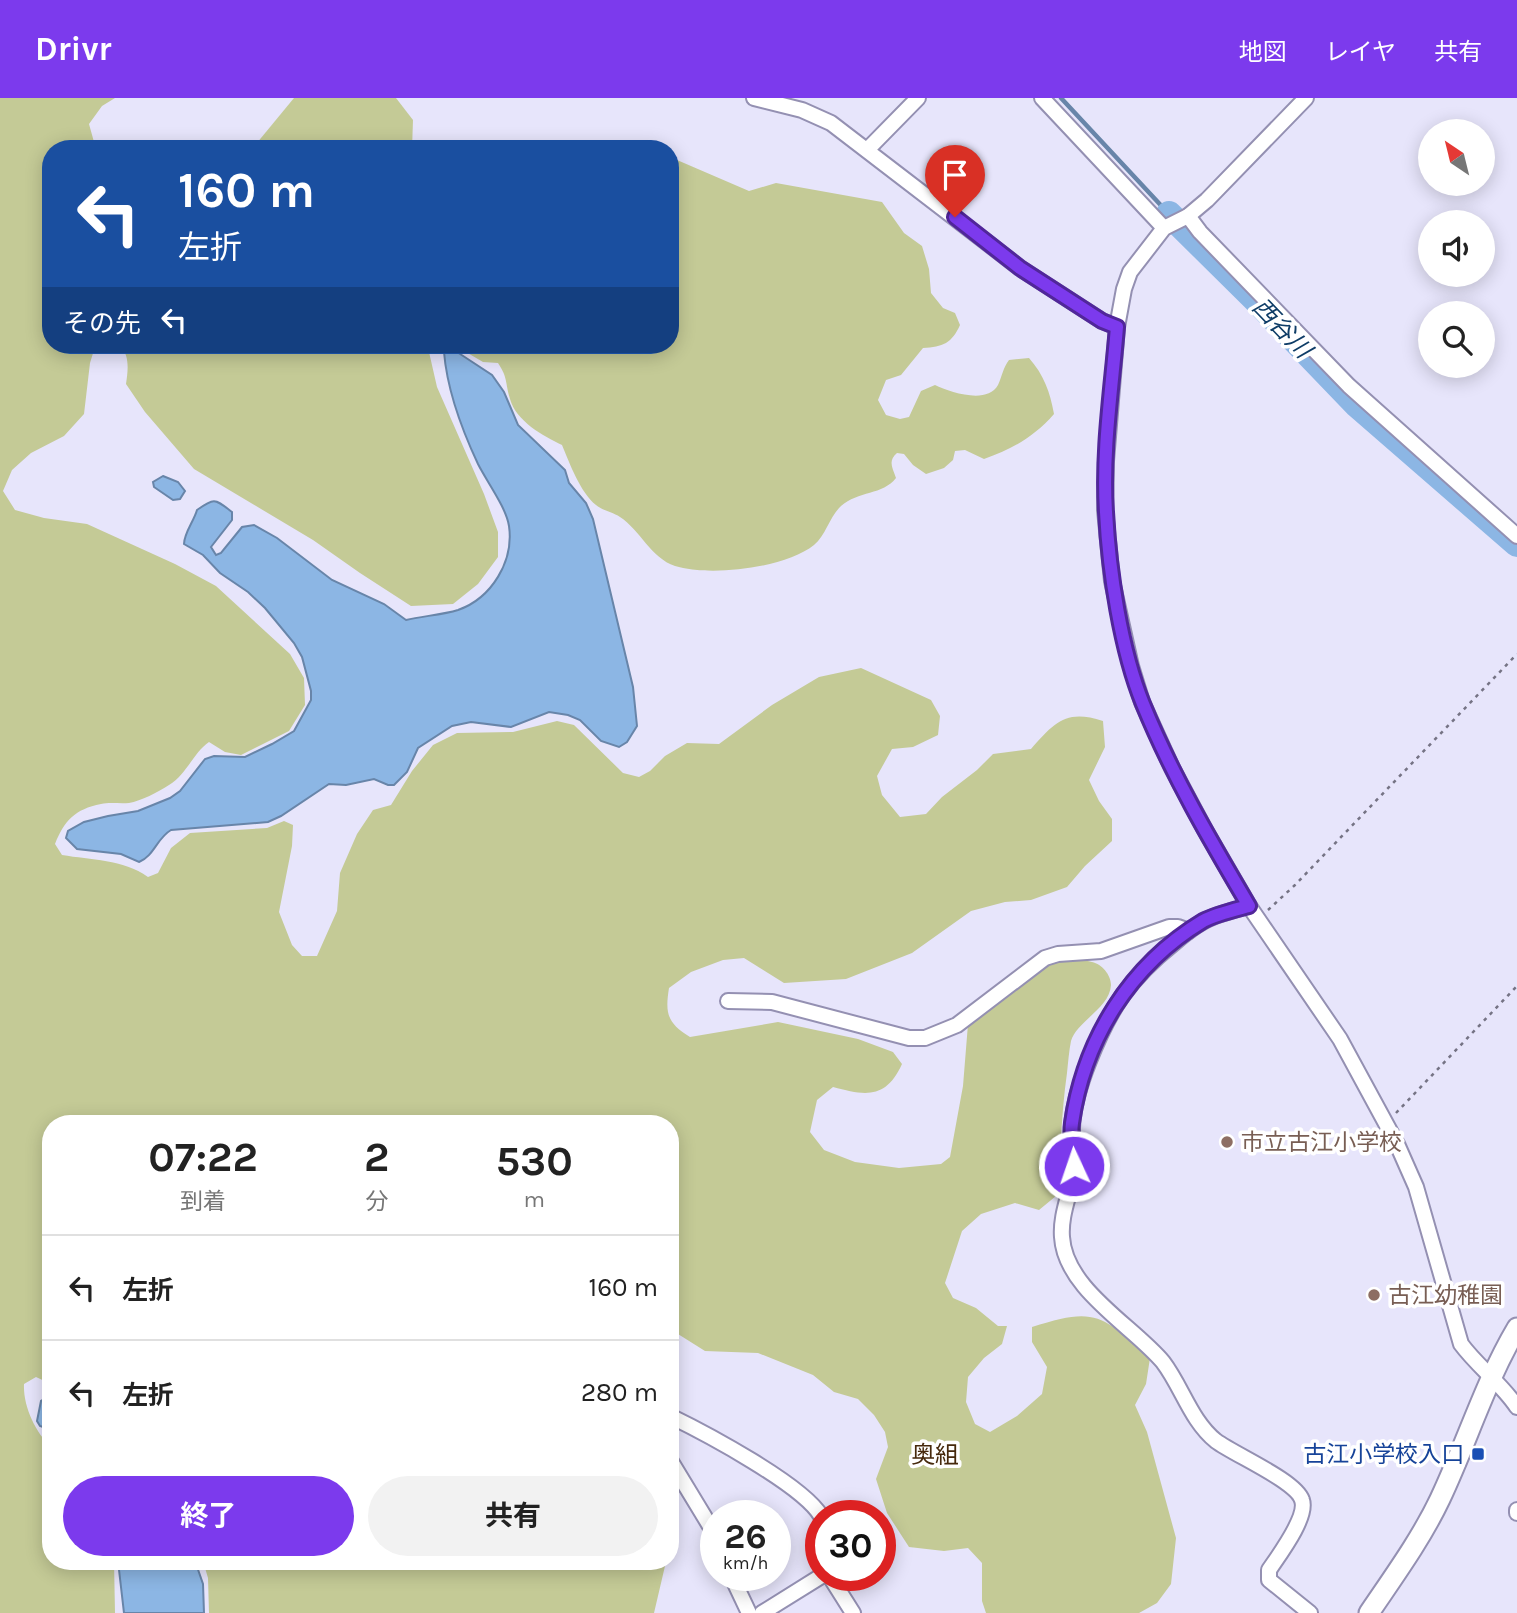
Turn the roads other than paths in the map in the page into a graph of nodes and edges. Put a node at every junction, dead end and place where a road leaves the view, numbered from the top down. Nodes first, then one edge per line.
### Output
1 (754, 98) edge
2 (918, 98) edge
3 (1042, 98) edge
4 (1306, 98) edge
5 (867, 150) junction
6 (1188, 216) junction
7 (1164, 228) junction
8 (1117, 327) junction
9 (1517, 536) edge
10 (1249, 906) junction
11 (1189, 931) junction
12 (727, 1001) dead end
13 (1517, 1328) edge
14 (1492, 1377) junction
15 (1517, 1407) edge
16 (679, 1420) edge
17 (679, 1475) edge
18 (810, 1500) edge
19 (700, 1510) edge
20 (805, 1586) edge
21 (739, 1591) edge
22 (839, 1591) edge
23 (749, 1613) edge
24 (762, 1613) edge
25 (853, 1613) edge
26 (1310, 1613) edge
27 (1369, 1613) edge

1 - 5 street
2 - 5 street
3 - 7 street
4 - 6 street
5 - 8 street
6 - 7 street
6 - 9 street
7 - 8 street
8 - 10 street
10 - 11 street
10 - 14 street
11 - 12 street
11 - 26 street
13 - 14 street
14 - 15 street
14 - 27 street
16 - 18 street
17 - 19 street
20 - 24 street
21 - 23 street
22 - 25 street

